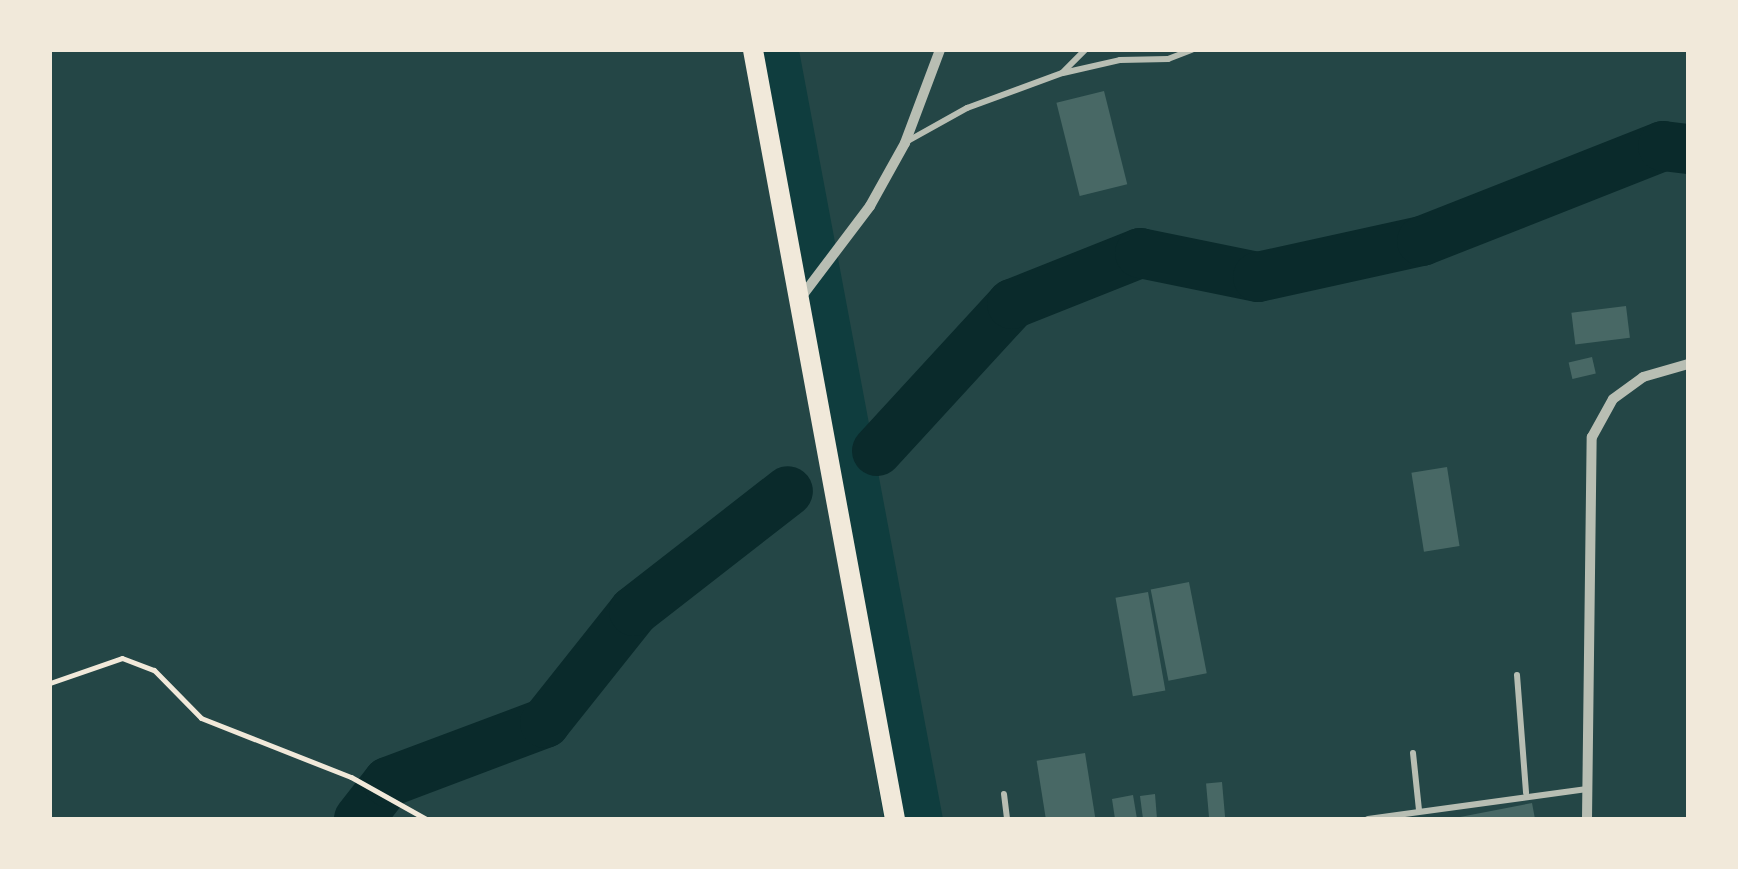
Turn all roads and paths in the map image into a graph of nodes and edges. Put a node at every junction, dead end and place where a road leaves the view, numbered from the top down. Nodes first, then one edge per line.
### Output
1 (752, 50) edge
2 (940, 50) edge
3 (1085, 50) edge
4 (1191, 50) edge
5 (1062, 74) junction
6 (905, 143) junction
7 (798, 302) junction
8 (1688, 364) edge
9 (1517, 675) dead end
10 (50, 683) edge
11 (1414, 753) dead end
12 (1587, 789) junction
13 (1004, 794) dead end
14 (1526, 794) junction
15 (1419, 810) junction
16 (424, 817) edge
17 (895, 819) edge
18 (1007, 819) edge
19 (1368, 819) edge
20 (1587, 819) edge

1 - 7 highway
2 - 6 street
3 - 5 lane
4 - 5 lane
5 - 6 lane
6 - 7 street
7 - 17 highway
8 - 12 street
9 - 14 lane
10 - 16 path
11 - 15 lane
12 - 14 lane
12 - 20 street
13 - 18 lane
14 - 15 lane
15 - 19 lane

